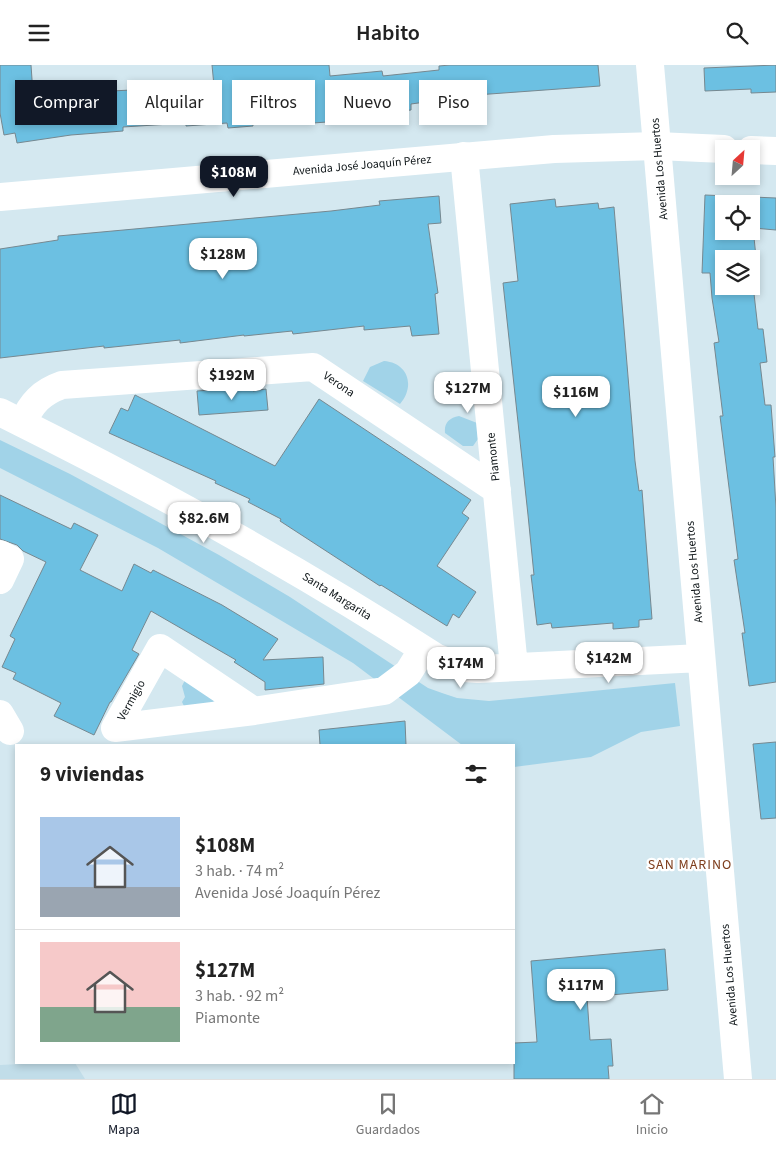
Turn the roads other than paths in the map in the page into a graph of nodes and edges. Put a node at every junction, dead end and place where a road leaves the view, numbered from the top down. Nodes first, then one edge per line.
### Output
1 (650, 65) edge
2 (657, 146) junction
3 (715, 149) edge
4 (760, 150) edge
5 (776, 151) edge
6 (464, 156) junction
7 (0, 197) edge
8 (11, 417) edge
9 (496, 490) junction
10 (0, 555) edge
11 (0, 580) edge
12 (424, 649) junction
13 (701, 658) junction
14 (514, 667) junction
15 (254, 711) junction
16 (738, 1079) edge

1 - 2 street, Avenida Los Huertos
2 - 3 street, Avenida José Joaquín Pérez
2 - 6 street, Avenida José Joaquín Pérez
2 - 13 street, Avenida Los Huertos
4 - 5 street
6 - 7 street, Avenida José Joaquín Pérez
6 - 9 street, Piamonte
8 - 9 street, Verona
8 - 12 street, Santa Margarita
9 - 14 street, Piamonte
10 - 11 street
12 - 14 street, Santa Margarita
12 - 15 street, Vermigio
13 - 14 street, Santa Margarita
13 - 16 street, Avenida Los Huertos
15 - 15 street, Vermigio

